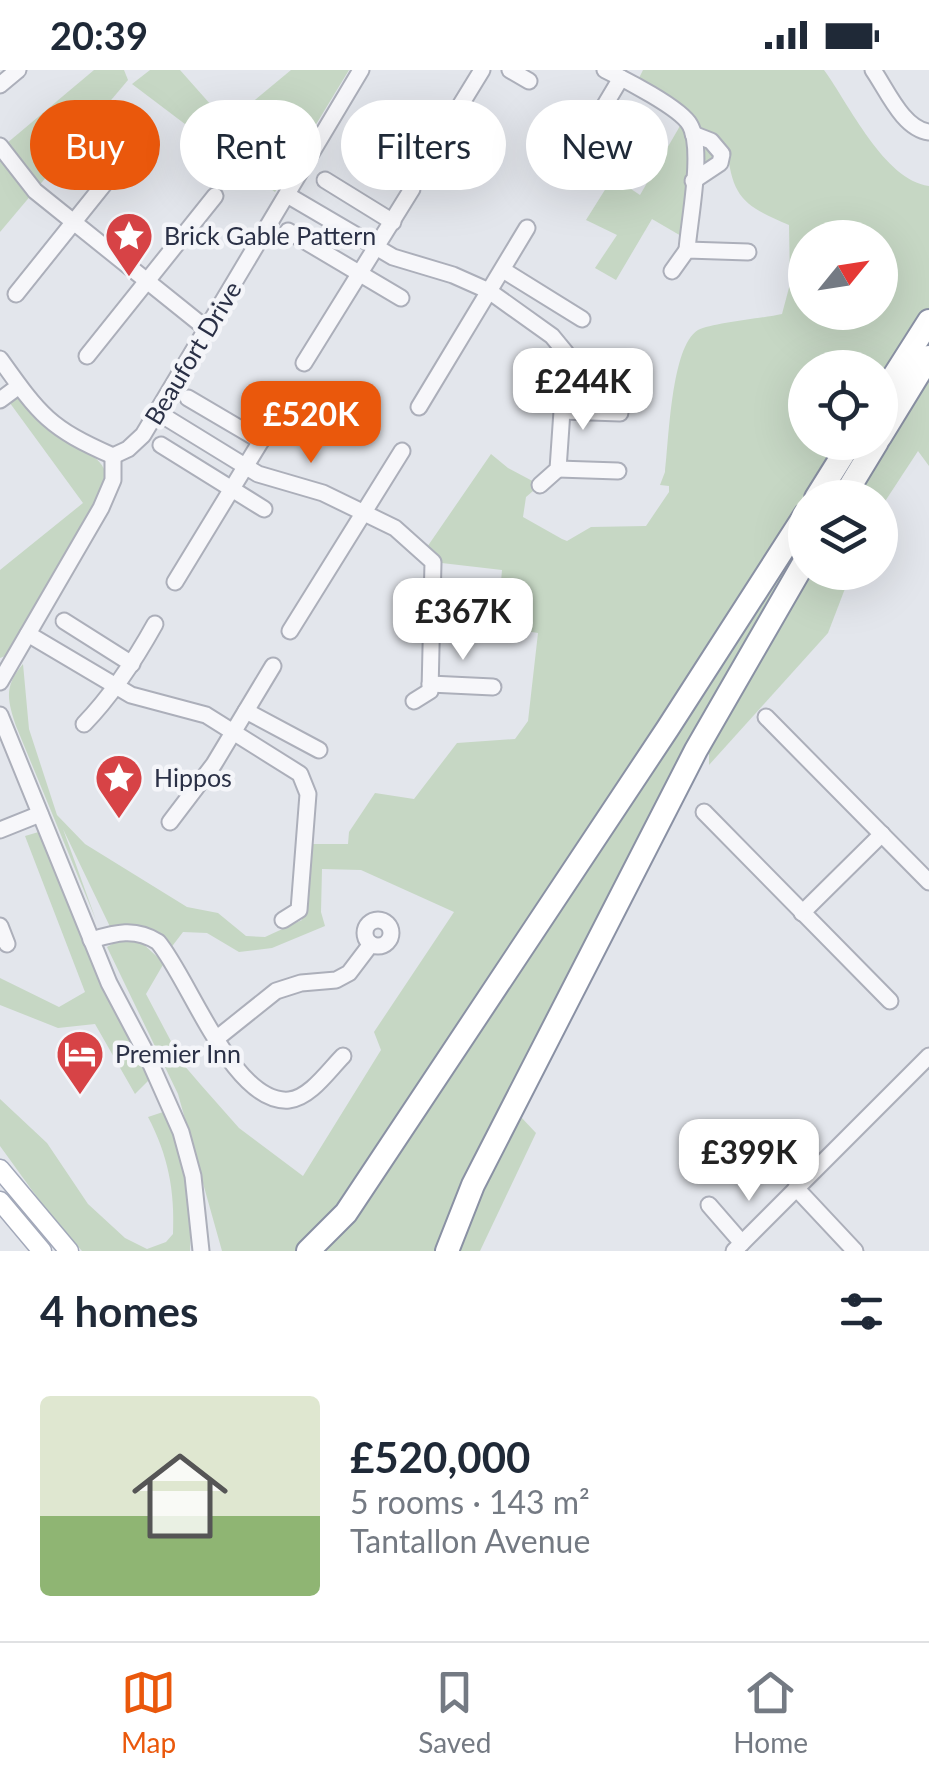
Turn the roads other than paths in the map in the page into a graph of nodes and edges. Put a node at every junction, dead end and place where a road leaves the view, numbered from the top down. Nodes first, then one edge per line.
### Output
1 (18, 70) edge
2 (482, 70) edge
3 (510, 70) edge
4 (604, 70) edge
5 (872, 70) edge
6 (359, 71) edge
7 (621, 78) junction
8 (529, 82) dead end
9 (0, 85) edge
10 (464, 100) edge
11 (608, 100) edge
12 (929, 132) edge
13 (693, 134) junction
14 (0, 146) edge
15 (325, 180) dead end
16 (693, 181) junction
17 (100, 190) edge
18 (411, 190) edge
19 (216, 196) dead end
20 (289, 196) junction
21 (74, 222) junction
22 (393, 222) junction
23 (528, 228) dead end
24 (288, 231) dead end
25 (378, 247) junction
26 (687, 250) junction
27 (748, 252) dead end
28 (502, 270) junction
29 (672, 272) dead end
30 (362, 275) junction
31 (148, 282) junction
32 (489, 291) junction
33 (16, 294) dead end
34 (401, 298) dead end
35 (582, 319) dead end
36 (929, 322) edge
37 (208, 330) junction
38 (88, 356) dead end
39 (929, 357) edge
40 (0, 359) edge
41 (304, 363) dead end
42 (898, 370) edge
43 (19, 386) junction
44 (188, 398) dead end
45 (0, 400) edge
46 (286, 400) dead end
47 (419, 407) dead end
48 (898, 407) edge
49 (562, 411) junction
50 (158, 412) junction
51 (620, 413) dead end
52 (260, 441) junction
53 (162, 445) dead end
54 (402, 451) dead end
55 (113, 456) junction
56 (245, 466) junction
57 (558, 469) junction
58 (618, 471) dead end
59 (540, 485) dead end
60 (232, 490) junction
61 (264, 509) dead end
62 (364, 513) junction
63 (788, 541) edge
64 (176, 582) dead end
65 (788, 590) edge
66 (64, 621) dead end
67 (155, 624) dead end
68 (432, 629) junction
69 (290, 632) dead end
70 (496, 632) dead end
71 (28, 634) junction
72 (132, 664) junction
73 (273, 666) dead end
74 (0, 680) edge
75 (430, 684) junction
76 (116, 685) junction
77 (493, 687) dead end
78 (414, 701) dead end
79 (246, 710) junction
80 (0, 715) edge
81 (766, 717) dead end
82 (84, 724) dead end
83 (233, 731) junction
84 (319, 750) dead end
85 (704, 812) dead end
86 (40, 814) junction
87 (170, 822) dead end
88 (0, 830) edge
89 (882, 834) junction
90 (929, 882) edge
91 (802, 913) junction
92 (283, 920) dead end
93 (0, 926) edge
94 (91, 940) junction
95 (7, 944) dead end
96 (371, 944) dead end
97 (890, 1001) dead end
98 (216, 1039) junction
99 (344, 1056) dead end
100 (929, 1056) edge
101 (0, 1170) edge
102 (796, 1188) junction
103 (0, 1201) edge
104 (710, 1205) dead end
105 (738, 1247) edge
106 (42, 1251) edge
107 (70, 1251) edge
108 (201, 1251) edge
109 (308, 1251) edge
110 (447, 1251) edge
111 (855, 1251) edge

1 - 9 street
2 - 10 street
3 - 8 street
4 - 7 street
5 - 12 street
6 - 20 street, Beaufort Drive
7 - 11 street
7 - 13 street
13 - 16 street
13 - 16 street
14 - 21 street
15 - 22 street
16 - 26 street
17 - 21 street
18 - 22 street
19 - 31 street
20 - 25 street
20 - 37 street, Beaufort Drive
21 - 31 street
21 - 33 street
22 - 25 street
23 - 28 street
24 - 30 street
25 - 30 street
25 - 32 street
26 - 27 street
26 - 29 street
28 - 32 street
28 - 35 street
30 - 34 street
30 - 41 street
31 - 37 street
31 - 38 street
32 - 47 street
32 - 49 street
36 - 42 highway
37 - 50 street, Beaufort Drive
39 - 48 highway
40 - 43 street
43 - 45 street
43 - 55 street
44 - 52 street
46 - 52 street
49 - 51 street
49 - 57 street
50 - 55 street, Beaufort Drive
50 - 56 street
52 - 56 street
53 - 60 street
54 - 62 street
55 - 71 street
56 - 60 street
56 - 62 street
57 - 58 street
57 - 59 street
60 - 61 street
60 - 64 street
62 - 68 street
62 - 69 street
63 - 109 highway
65 - 110 highway
66 - 72 street
67 - 72 street
68 - 70 street
68 - 75 street
71 - 74 street
71 - 76 street
72 - 76 street
73 - 79 street
75 - 77 street
75 - 78 street
76 - 82 street
76 - 83 street
79 - 83 street
79 - 84 street
80 - 86 street
81 - 89 street
83 - 87 street
83 - 92 street
85 - 91 street
86 - 88 street
86 - 94 street
89 - 90 street
89 - 91 street
91 - 97 street
93 - 95 street
94 - 98 street
94 - 108 street
96 - 98 street
98 - 99 street
100 - 102 street
101 - 107 main road
102 - 105 street
102 - 111 street
103 - 106 main road
104 - 105 street

